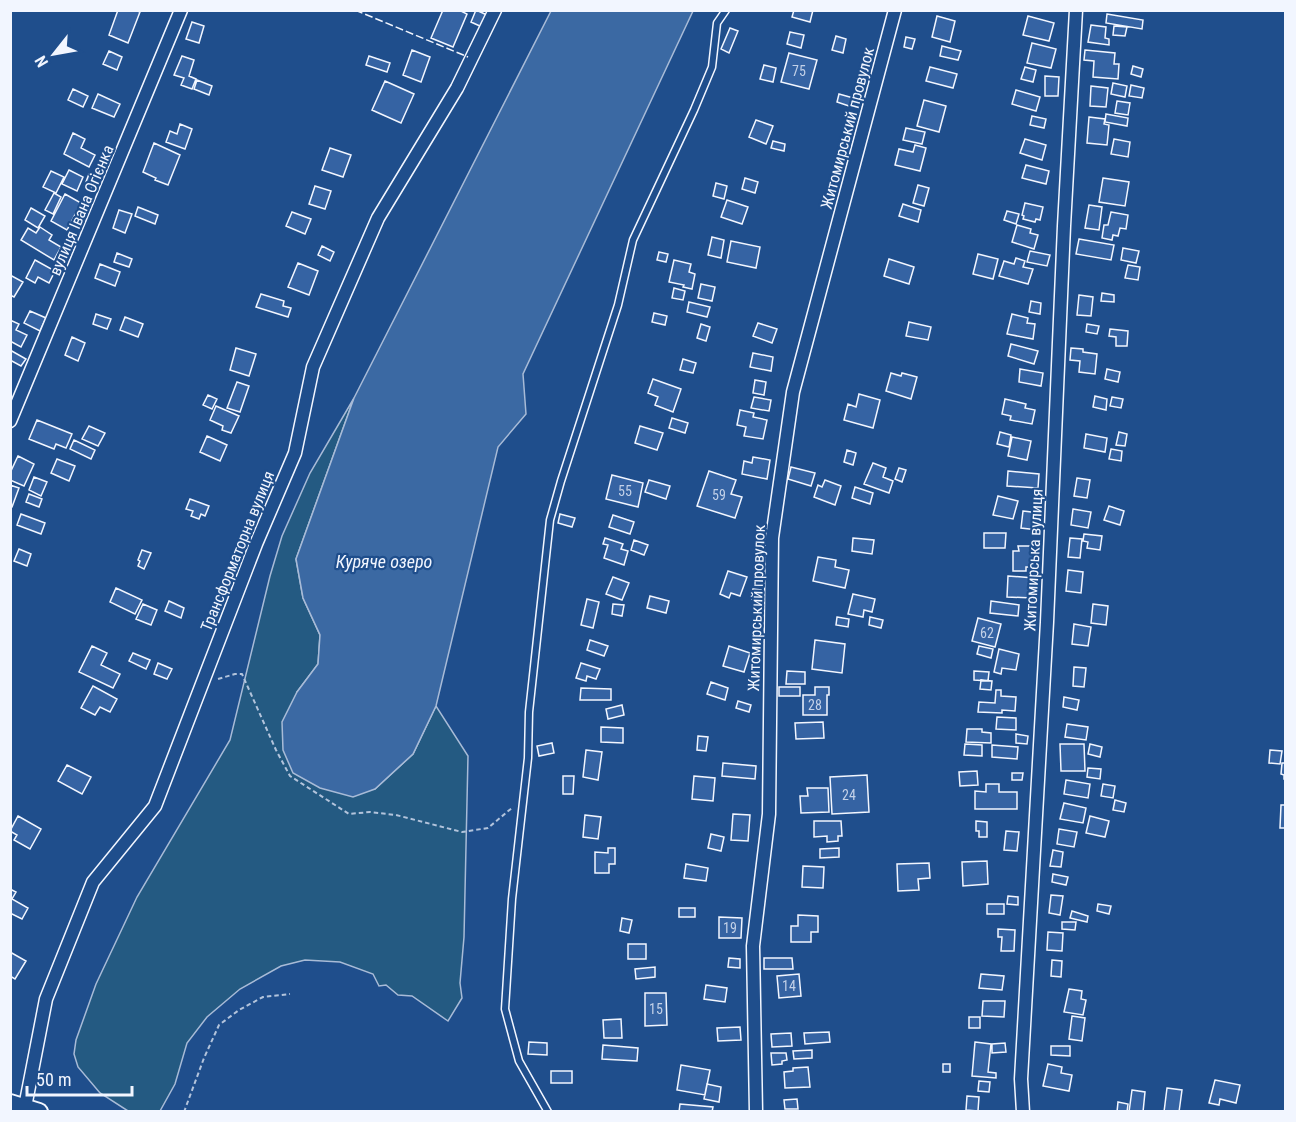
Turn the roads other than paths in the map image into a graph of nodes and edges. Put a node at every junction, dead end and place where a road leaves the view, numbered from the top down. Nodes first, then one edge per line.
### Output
1 (181, 10) edge
2 (495, 10) edge
3 (726, 10) edge
4 (896, 10) edge
5 (1076, 10) edge
6 (10, 421) edge
7 (25, 1107) edge
8 (548, 1112) edge
9 (756, 1112) edge
10 (1023, 1112) edge

1 - 6 street, вулиця Івана Огієнка
2 - 7 street, Трансформаторна вулиця
3 - 8 lane
4 - 9 street, Житомирський провулок
5 - 10 street, Житомирська вулиця

